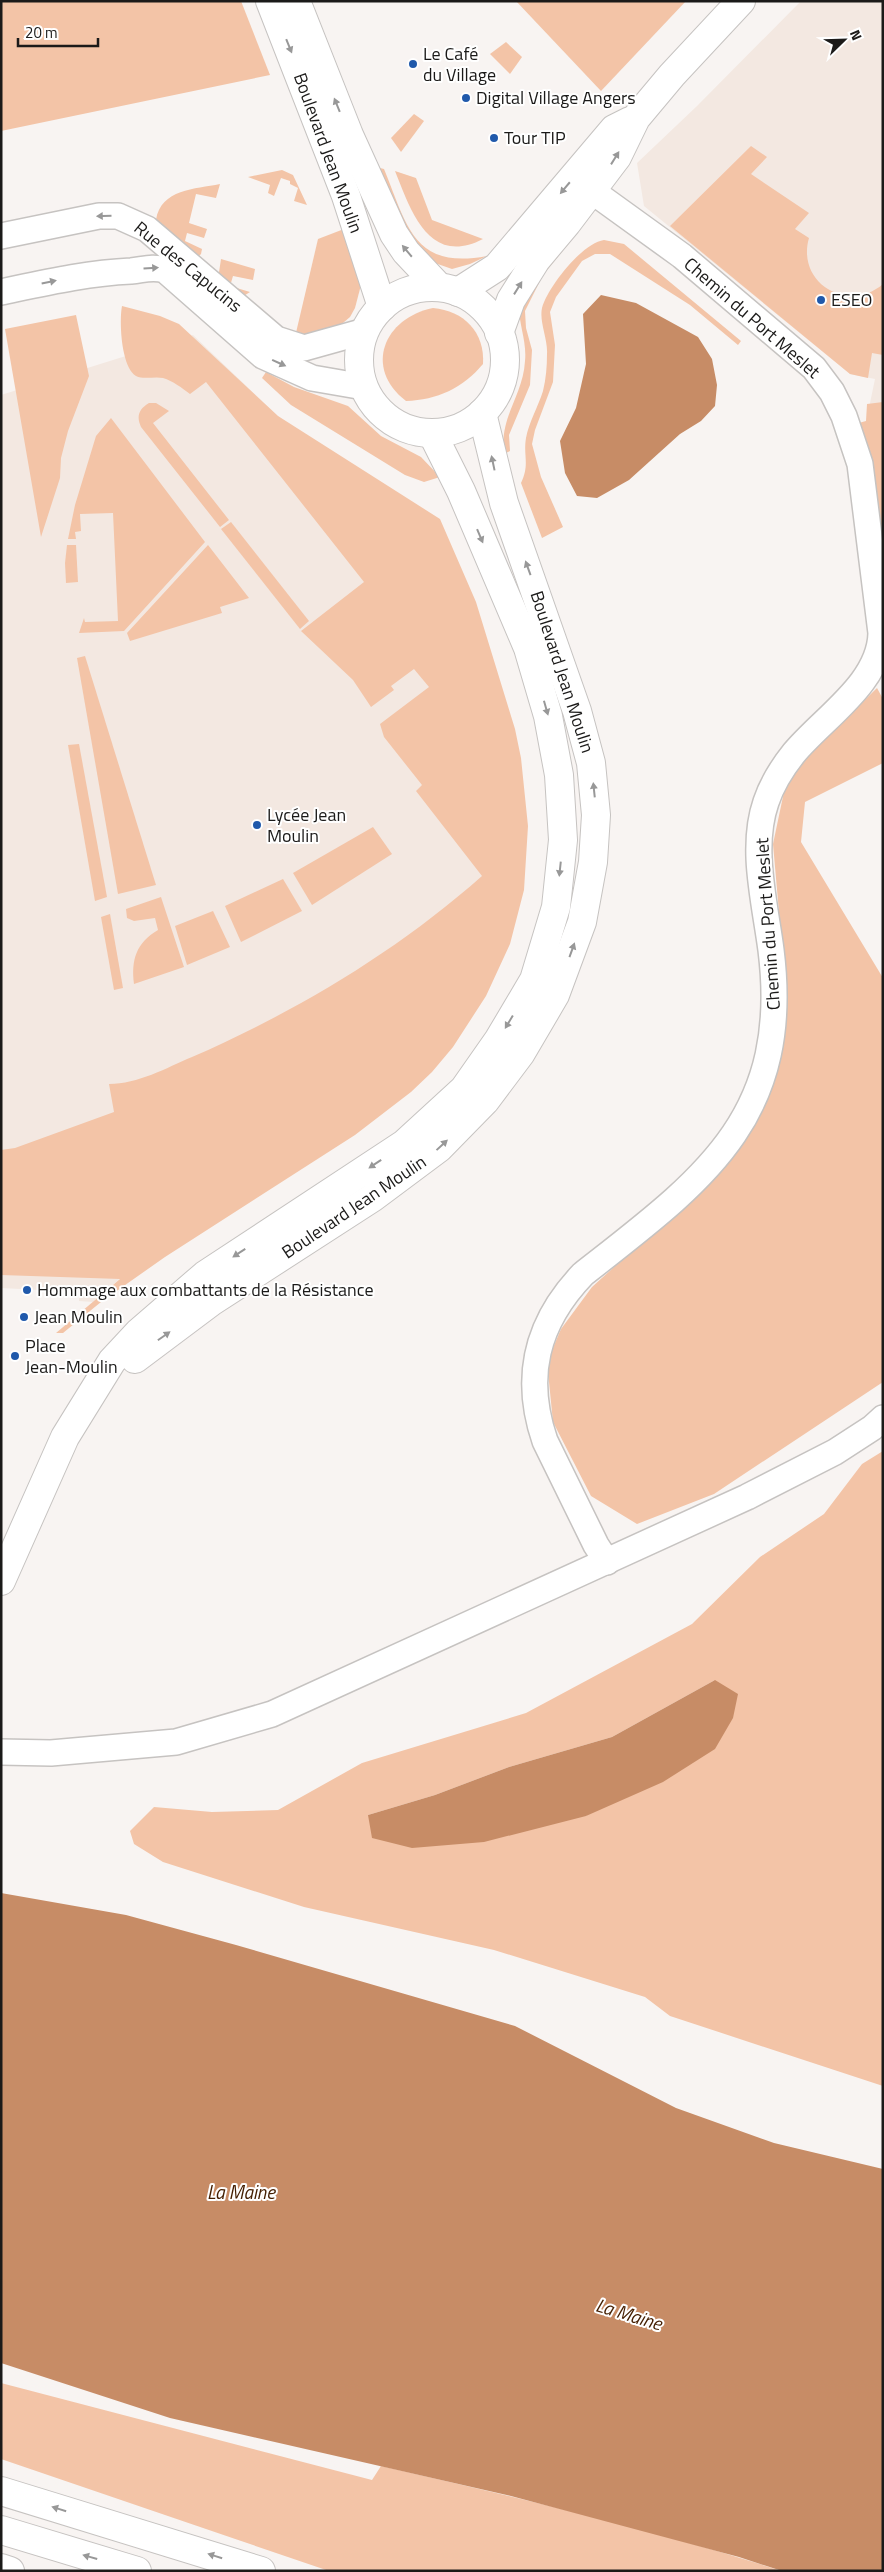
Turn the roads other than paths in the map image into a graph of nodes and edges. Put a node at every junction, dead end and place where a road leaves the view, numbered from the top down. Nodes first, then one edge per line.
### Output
1 (270, 1) edge
2 (296, 1) edge
3 (741, 1) edge
4 (636, 118) junction
5 (592, 191) junction
6 (1, 236) edge
7 (449, 290) junction
8 (1, 292) edge
9 (382, 307) junction
10 (365, 332) junction
11 (499, 333) junction
12 (364, 387) junction
13 (482, 413) junction
14 (432, 433) junction
15 (87, 1402) junction
16 (883, 1418) edge
17 (607, 1562) junction
18 (1, 1581) edge
19 (1, 1752) edge
20 (1, 2491) edge
21 (1, 2530) edge
22 (1, 2568) edge
23 (10, 2571) edge
24 (137, 2571) edge
25 (261, 2571) edge

1 -> 9 main road, Boulevard Jean Moulin
7 -> 2 main road, Boulevard Jean Moulin
3 - 4 main road
5 -> 4 main road
4 -> 7 main road
11 -> 5 main road
5 - 17 street, Chemin du Port Meslet
10 -> 6 street, Rue des Capucins
7 - 9 main road
7 - 11 main road
8 -> 12 street, Rue des Capucins
9 - 10 main road
10 - 12 main road
11 - 13 main road
12 - 14 main road
13 - 14 main road
15 -> 13 main road, Boulevard Jean Moulin
14 -> 15 main road, Boulevard Jean Moulin
15 - 18 main road, Boulevard Jean Moulin
16 - 17 street
17 - 19 street
25 -> 20 main road
24 -> 21 main road
22 - 23 main road

